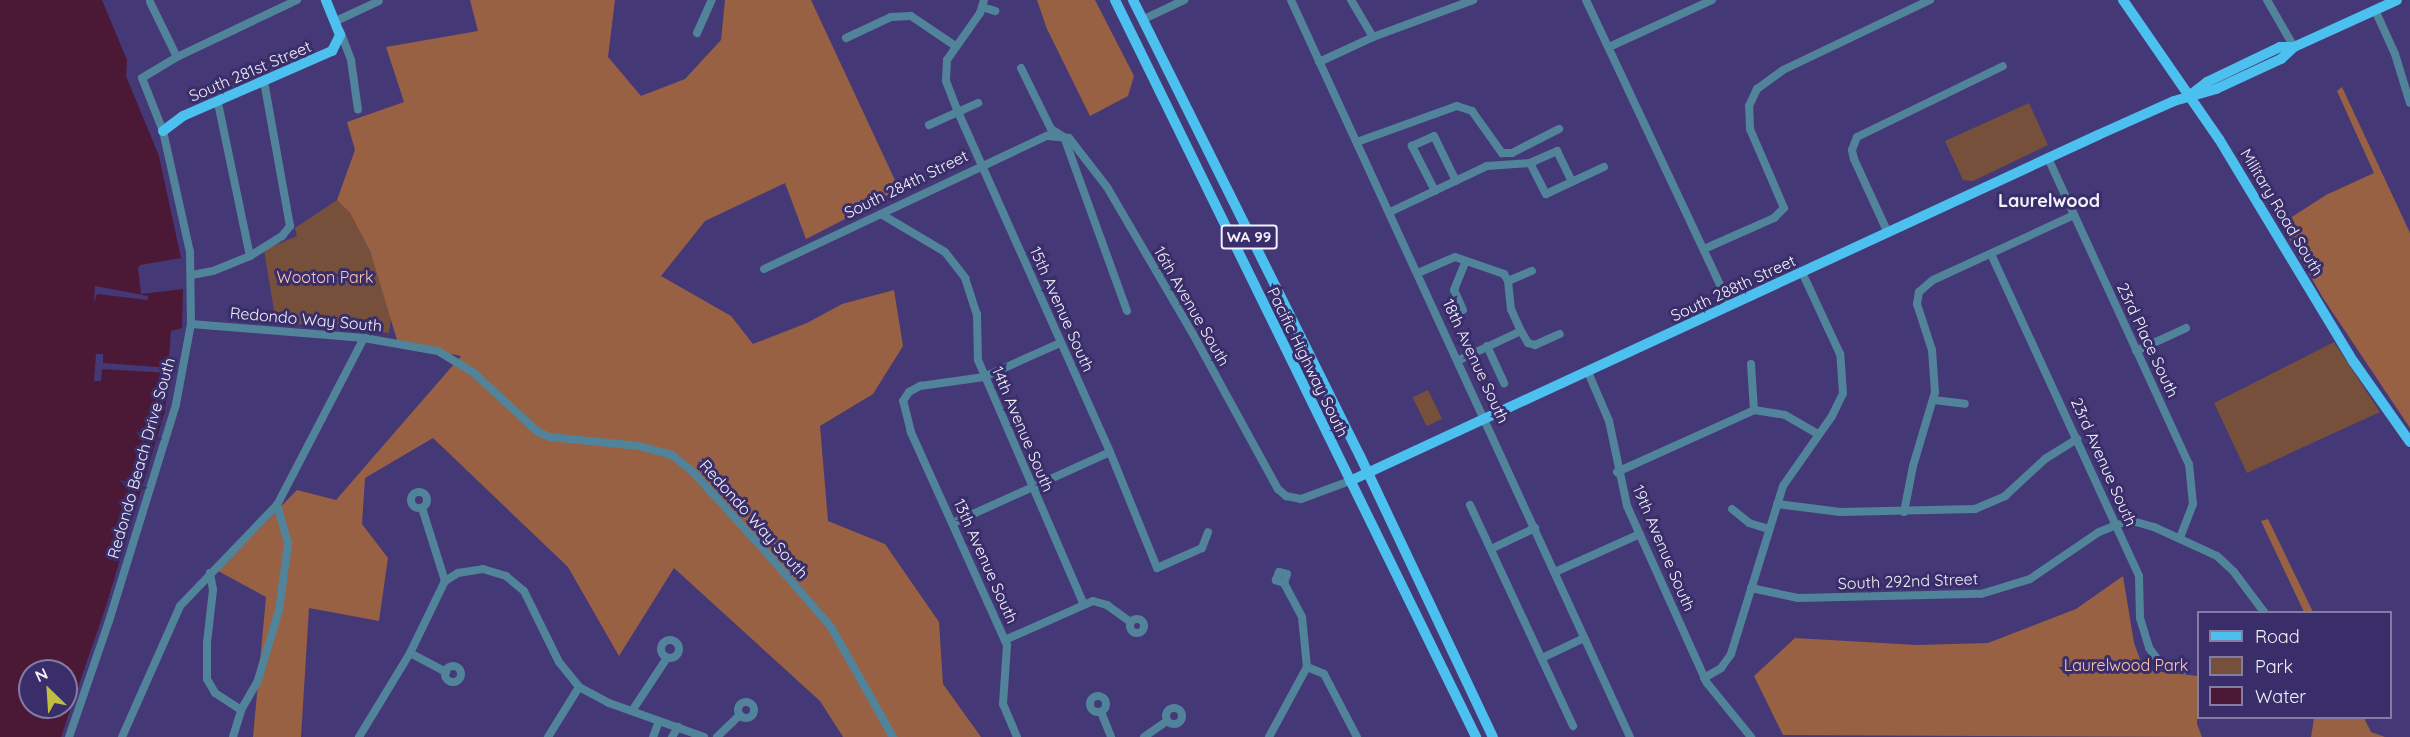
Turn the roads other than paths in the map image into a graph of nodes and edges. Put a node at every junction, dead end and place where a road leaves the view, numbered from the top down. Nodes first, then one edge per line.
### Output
1 (297, 0) edge
2 (326, 0) edge
3 (712, 0) edge
4 (1115, 0) edge
5 (1121, 0) edge
6 (1133, 0) edge
7 (1184, 0) edge
8 (1291, 0) edge
9 (1351, 0) edge
10 (1587, 0) edge
11 (1712, 0) edge
12 (2123, 0) edge
13 (2267, 0) edge
14 (2397, 0) edge
15 (379, 1) edge
16 (1468, 1) edge
17 (1927, 1) edge
18 (150, 2) dead end
19 (983, 3) edge
20 (2375, 6) edge
21 (995, 10) dead end
22 (1142, 20) junction
23 (338, 26) junction
24 (697, 33) dead end
25 (1373, 37) junction
26 (846, 38) dead end
27 (954, 45) junction
28 (2294, 46) junction
29 (1609, 47) junction
30 (177, 57) junction
31 (1319, 63) junction
32 (2003, 66) dead end
33 (1021, 68) dead end
34 (264, 82) junction
35 (2191, 95) junction
36 (218, 103) junction
37 (978, 103) dead end
38 (2410, 103) edge
39 (358, 110) dead end
40 (958, 112) junction
41 (929, 125) dead end
42 (1559, 129) dead end
43 (163, 131) junction
44 (1064, 136) junction
45 (1357, 142) junction
46 (2048, 158) junction
47 (1530, 163) junction
48 (982, 164) junction
49 (1604, 167) dead end
50 (1456, 181) junction
51 (1572, 182) junction
52 (1435, 191) junction
53 (1390, 212) junction
54 (881, 214) junction
55 (2074, 215) junction
56 (1888, 232) junction
57 (1704, 249) junction
58 (1991, 254) junction
59 (250, 256) junction
60 (1466, 261) junction
61 (764, 269) dead end
62 (1532, 271) dead end
63 (1802, 272) junction
64 (1418, 273) junction
65 (192, 275) junction
66 (1508, 281) junction
67 (1730, 306) junction
68 (1463, 310) dead end
69 (1127, 311) dead end
70 (191, 324) junction
71 (2186, 328) dead end
72 (1521, 331) junction
73 (1560, 334) dead end
74 (364, 338) junction
75 (1060, 343) junction
76 (1487, 346) junction
77 (2136, 351) junction
78 (1459, 360) junction
79 (1751, 364) dead end
80 (1588, 372) junction
81 (984, 377) junction
82 (1504, 383) dead end
83 (1934, 400) junction
84 (1965, 404) dead end
85 (1754, 410) junction
86 (1485, 420) junction
87 (1818, 434) junction
88 (2077, 439) junction
89 (2410, 442) edge
90 (1110, 452) junction
91 (1617, 472) junction
92 (1368, 473) junction
93 (1350, 481) junction
94 (1031, 488) junction
95 (1286, 496) joint
96 (1777, 504) junction
97 (277, 505) junction
98 (1470, 505) dead end
99 (422, 508) dead end
100 (1732, 509) dead end
101 (1904, 512) junction
102 (953, 523) junction
103 (2115, 524) junction
104 (1535, 528) junction
105 (1769, 529) junction
106 (1208, 532) dead end
107 (1640, 534) junction
108 (2180, 538) junction
109 (1491, 549) junction
110 (1555, 572) junction
111 (210, 573) junction
112 (445, 581) junction
113 (1284, 583) dead end
114 (1751, 588) junction
115 (1083, 603) junction
116 (2263, 611) edge
117 (1130, 622) dead end
118 (1584, 638) junction
119 (1005, 640) junction
120 (410, 653) junction
121 (667, 658) dead end
122 (1542, 658) junction
123 (1307, 667) junction
124 (2184, 670) dead end
125 (446, 672) dead end
126 (1704, 678) junction
127 (579, 687) junction
128 (241, 711) junction
129 (632, 711) junction
130 (1101, 712) dead end
131 (740, 715) dead end
132 (659, 720) junction
133 (1167, 721) dead end
134 (1573, 726) dead end
135 (678, 727) junction
136 (361, 736) edge
137 (69, 737) edge
138 (122, 737) edge
139 (233, 737) edge
140 (548, 737) edge
141 (653, 737) edge
142 (672, 737) edge
143 (704, 737) edge
144 (717, 737) edge
145 (893, 737) edge
146 (1017, 737) edge
147 (1111, 737) edge
148 (1144, 737) edge
149 (1269, 737) edge
150 (1357, 737) edge
151 (1476, 737) edge
152 (1493, 737) edge
153 (1630, 737) edge
154 (1751, 737) edge

1 - 30 street
2 - 23 main road
3 - 24 street
4 - 93 main road, Pacific Highway South / WA 99
5 - 22 main road
6 - 22 main road, Pacific Highway South / WA 99
7 - 22 street
8 - 31 street, 18th Avenue South
9 - 25 street
10 - 29 street
11 - 29 street
12 - 35 main road, Military Road South
13 - 28 street
14 - 20 main road, South 288th Street
15 - 23 street
16 - 25 street
17 - 57 street
18 - 30 street
19 - 21 street, 15th Avenue South
19 - 27 street, 15th Avenue South
20 - 28 main road, South 288th Street
20 - 38 street
22 - 92 main road, Pacific Highway South / WA 99
23 - 34 main road, South 281st Street
23 - 39 street
25 - 31 street
26 - 27 street
27 - 40 street, 15th Avenue South
28 - 35 main road, South 288th Street
29 - 57 street
30 - 43 street, Redondo Beach Drive South
31 - 45 street, 18th Avenue South
32 - 56 street
33 - 44 street, 16th Avenue South
34 - 36 main road, South 281st Street
34 - 59 street
35 - 46 main road, South 288th Street
35 - 89 main road, Military Road South
36 - 43 main road, South 281st Street
36 - 59 street
37 - 40 street
40 - 41 street
40 - 48 street, 15th Avenue South
42 - 45 street
43 - 65 street, Redondo Beach Drive South
44 - 48 street, South 284th Street
44 - 69 street
44 - 95 street, 16th Avenue South
45 - 53 street, 18th Avenue South
46 - 55 street, 23rd Place South
46 - 56 main road, South 288th Street
47 - 50 street
47 - 51 street
47 - 51 street
48 - 54 street, South 284th Street
48 - 75 street, 15th Avenue South
49 - 51 street
50 - 52 street
50 - 52 street
52 - 53 street
53 - 64 street, 18th Avenue South
54 - 61 street, South 284th Street
54 - 81 street, 14th Avenue South
55 - 58 street
55 - 77 street, 23rd Place South
56 - 63 main road, South 288th Street
57 - 67 street
58 - 83 street
58 - 88 street, 23rd Avenue South
59 - 65 street
60 - 64 street
60 - 66 street
60 - 68 street
62 - 66 street
63 - 67 main road, South 288th Street
63 - 87 street
64 - 78 street, 18th Avenue South
65 - 70 street, Redondo Beach Drive South
66 - 72 street
67 - 80 main road, South 288th Street
70 - 74 street, Redondo Way South
70 - 137 street, Redondo Beach Drive South
71 - 77 street
72 - 73 street
72 - 76 street
74 - 97 street
74 - 145 street, Redondo Way South
75 - 81 street
75 - 90 street, 15th Avenue South
76 - 78 street
76 - 82 street
77 - 108 street, 23rd Place South
78 - 86 street, 18th Avenue South
79 - 85 street
80 - 86 main road, South 288th Street
80 - 91 street, 19th Avenue South
81 - 94 street, 14th Avenue South
81 - 102 street, 13th Avenue South
83 - 84 street
83 - 101 street
85 - 87 street
85 - 91 street
86 - 92 main road, South 288th Street
86 - 104 street, 18th Avenue South
87 - 96 street
88 - 101 street
88 - 103 street, 23rd Avenue South
90 - 94 street
90 - 106 street, 15th Avenue South
91 - 107 street, 19th Avenue South
92 - 93 main road, South 288th Street
92 - 152 main road, Pacific Highway South / WA 99
93 - 95 street, South 288th Street
93 - 151 main road, Pacific Highway South / WA 99
94 - 102 street
94 - 115 street, 14th Avenue South
96 - 101 street
96 - 105 street
97 - 111 street
97 - 128 street
98 - 109 street
99 - 112 street
100 - 105 street
102 - 119 street, 13th Avenue South
103 - 108 street
103 - 114 street, South 292nd Street
103 - 124 street, 23rd Avenue South
104 - 109 street
104 - 110 street, 18th Avenue South
105 - 114 street
107 - 110 street
107 - 126 street, 19th Avenue South
108 - 116 street
109 - 122 street
110 - 118 street, 18th Avenue South
111 - 128 street
111 - 138 street
112 - 120 street
112 - 127 street
113 - 123 street
114 - 126 street
115 - 117 street
115 - 119 street
118 - 122 street
118 - 153 street, 18th Avenue South
119 - 146 street, 13th Avenue South
120 - 125 street
120 - 136 street
121 - 129 street
122 - 134 street
123 - 149 street
123 - 150 street
126 - 154 street, 19th Avenue South
127 - 129 street
127 - 140 street
128 - 139 street
129 - 132 street
130 - 147 street
131 - 144 street
132 - 135 street
132 - 141 street
133 - 148 street
135 - 142 street
135 - 143 street

